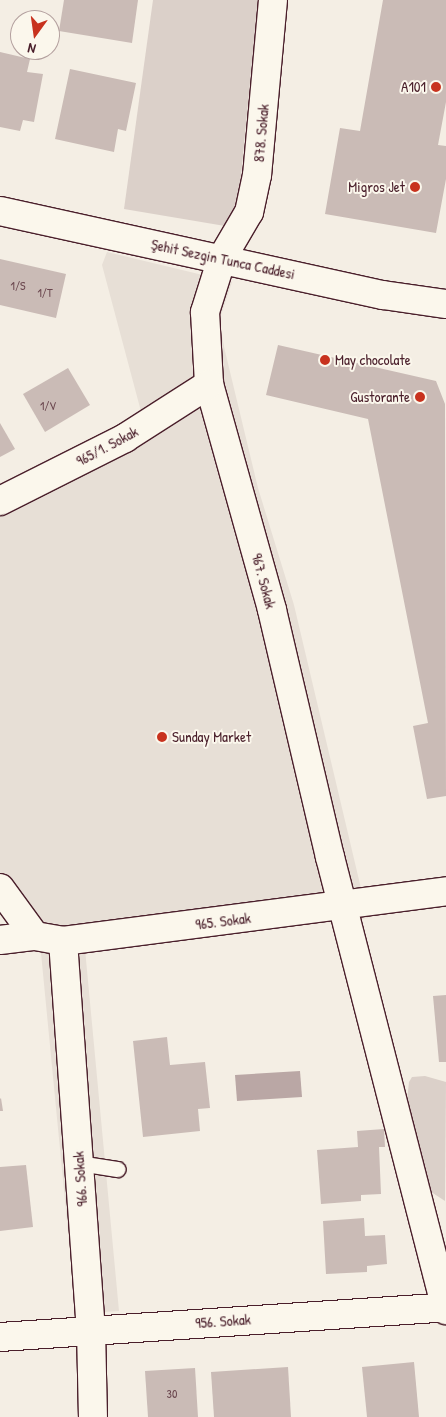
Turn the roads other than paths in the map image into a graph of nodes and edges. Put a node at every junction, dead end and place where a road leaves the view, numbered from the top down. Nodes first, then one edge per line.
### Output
1 (272, 0) edge
2 (0, 211) edge
3 (222, 258) junction
4 (446, 304) edge
5 (209, 384) junction
6 (0, 501) edge
7 (0, 888) edge
8 (446, 891) edge
9 (344, 905) junction
10 (36, 936) junction
11 (0, 940) edge
12 (63, 941) junction
13 (79, 1163) junction
14 (118, 1169) dead end
15 (446, 1308) edge
16 (90, 1330) junction
17 (0, 1337) edge
18 (93, 1417) edge

1 - 3 street, 878. Sokak
2 - 3 street, Şehit Sezgin Tunca Caddesi
3 - 4 street, Şehit Sezgin Tunca Caddesi
3 - 5 street, 967. Sokak
5 - 6 street, 965/1. Sokak
5 - 9 street, 967. Sokak
7 - 10 street
8 - 9 street, 965. Sokak
9 - 12 street, 965. Sokak
9 - 15 street, 967. Sokak
10 - 11 street, 965. Sokak
10 - 12 street, 965. Sokak
12 - 13 street, 966. Sokak
13 - 14 lane
13 - 16 street, 966. Sokak
15 - 16 street, 956. Sokak
16 - 17 street, 956. Sokak
16 - 18 street, 966. Sokak

